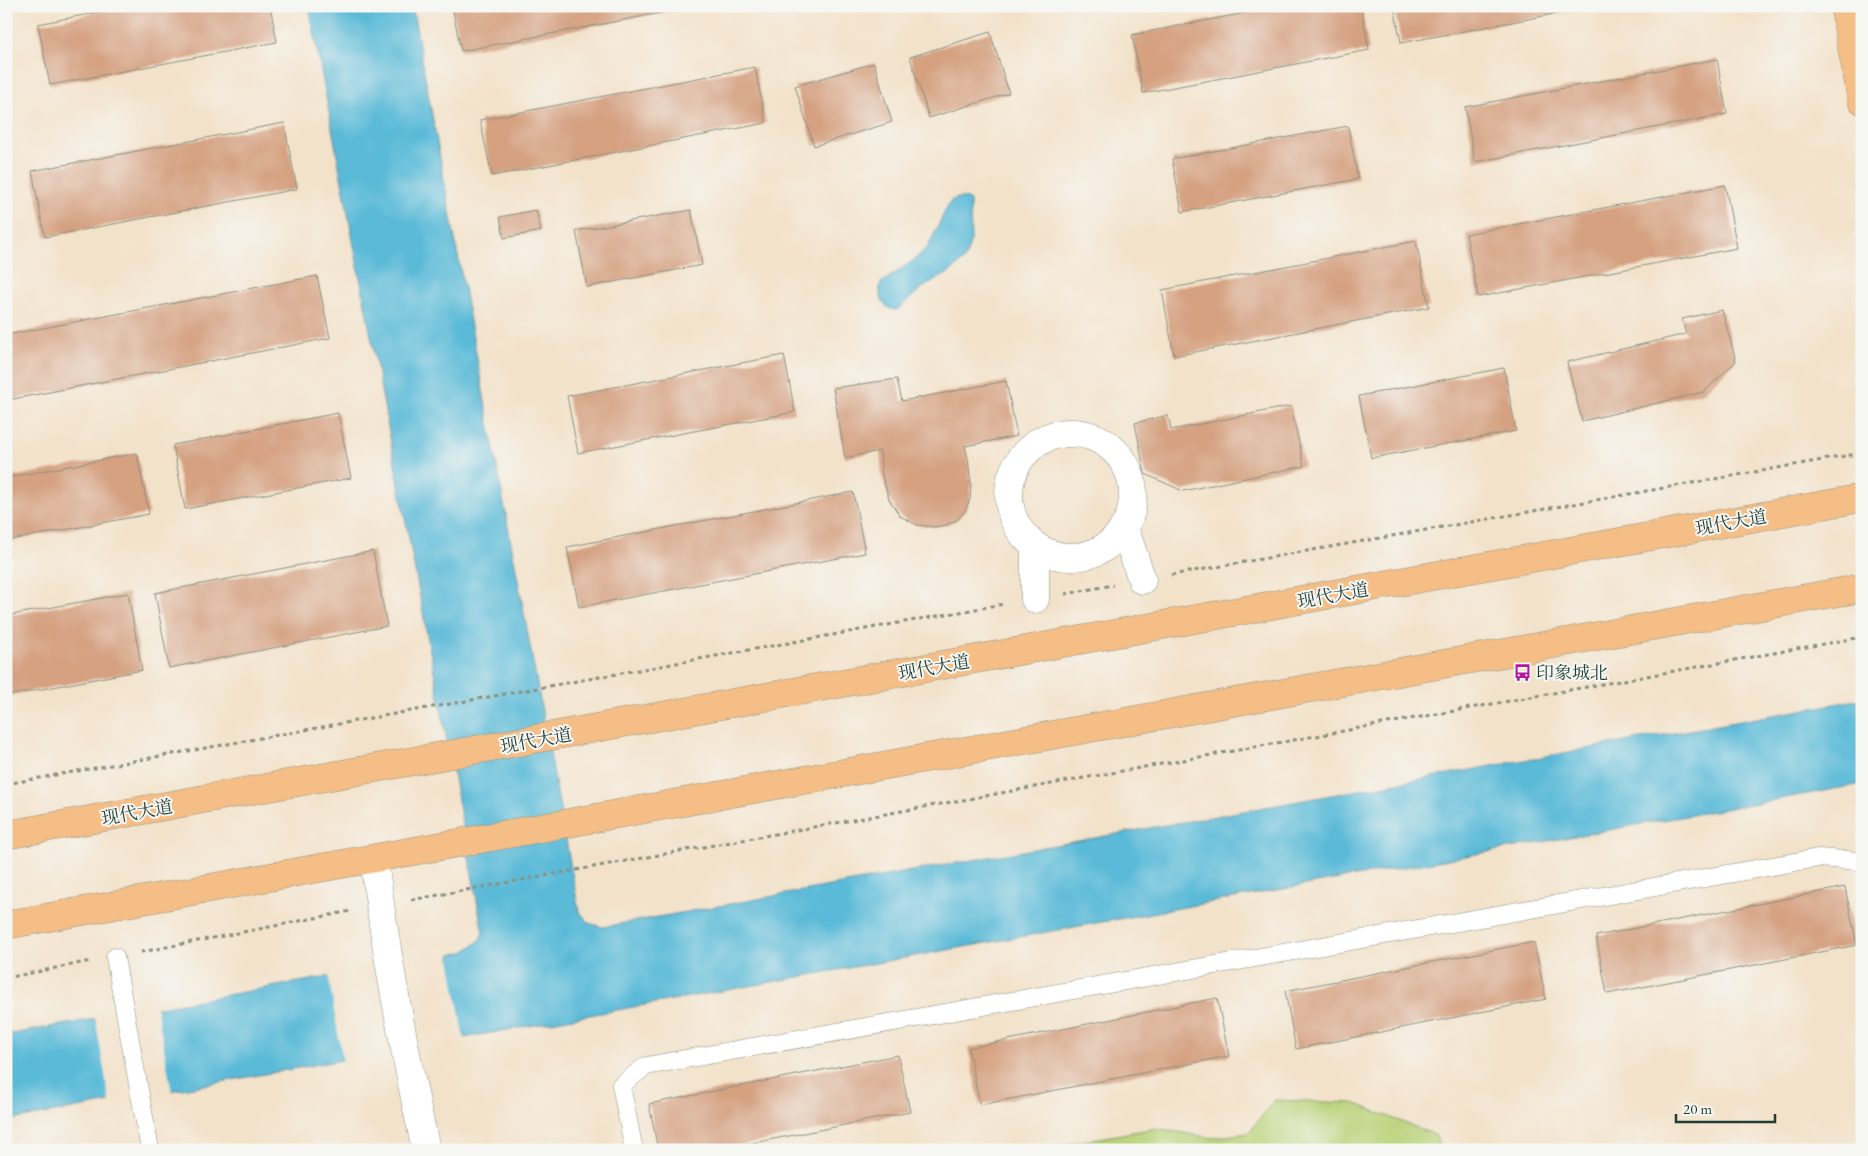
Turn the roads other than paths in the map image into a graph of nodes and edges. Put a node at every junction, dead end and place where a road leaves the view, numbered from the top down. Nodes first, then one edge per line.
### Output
1 (1844, 6) edge
2 (1862, 100) edge
3 (1862, 498) edge
4 (1124, 528) junction
5 (1035, 547) junction
6 (1142, 580) road end
7 (1862, 588) edge
8 (1035, 599) road end
9 (6, 835) edge
10 (374, 859) junction
11 (1862, 864) edge
12 (6, 925) edge
13 (115, 956) road end
14 (148, 1142) edge
15 (426, 1150) edge
16 (634, 1150) edge

1 - 2 main road
3 - 9 main road, 现代大道
4 - 5 street
4 - 5 street
4 - 6 street
5 - 8 street
7 - 10 main road
10 - 12 main road
10 - 15 street
11 - 16 lane
13 - 14 lane

